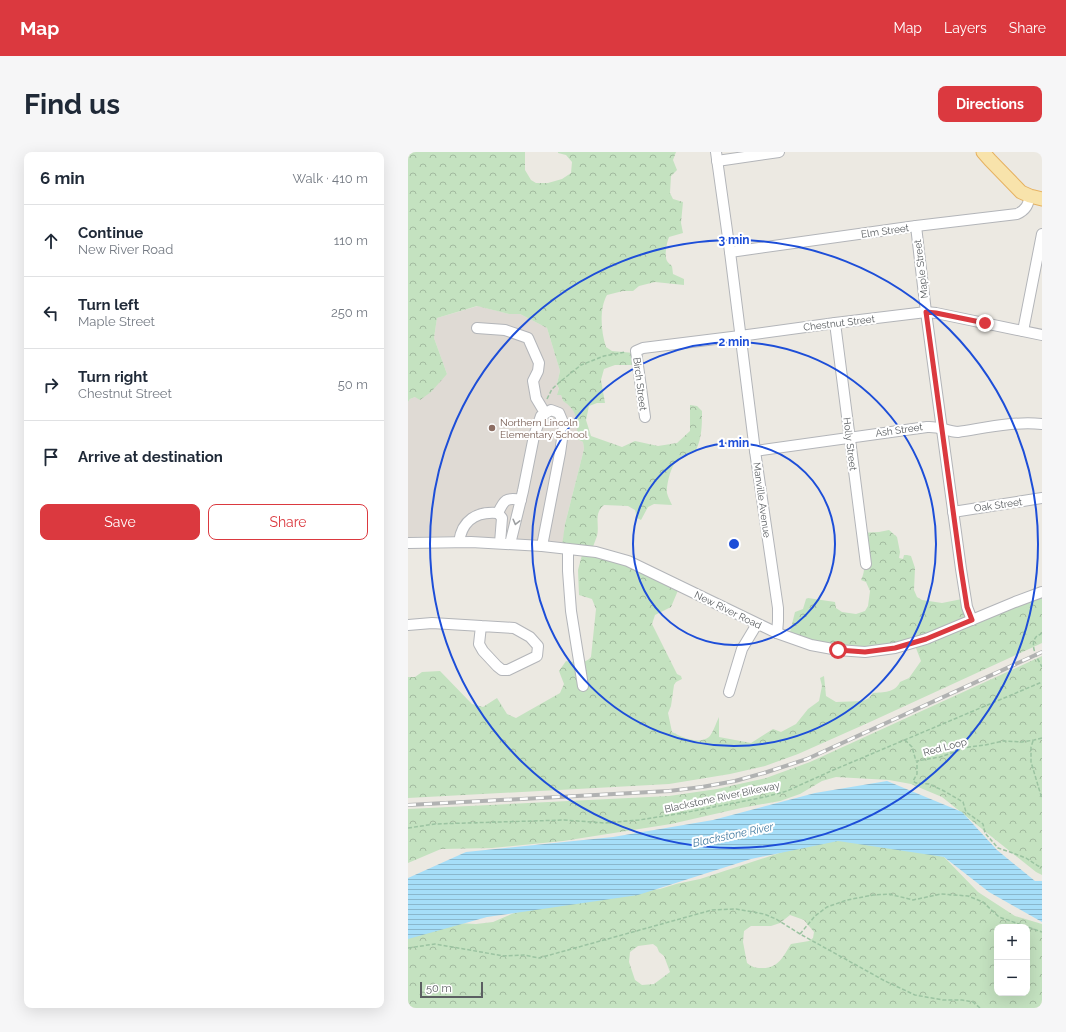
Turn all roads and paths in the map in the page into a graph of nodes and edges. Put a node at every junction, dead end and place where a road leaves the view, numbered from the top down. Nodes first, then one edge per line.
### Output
1 (780, 152) edge
2 (983, 152) edge
3 (716, 157) edge
4 (1036, 198) edge
5 (916, 226) junction
6 (1042, 234) edge
7 (1040, 247) edge
8 (730, 252) junction
9 (926, 312) junction
10 (835, 323) junction
11 (478, 328) dead end
12 (1023, 331) junction
13 (1042, 334) edge
14 (740, 336) junction
15 (636, 351) junction
16 (545, 413) junction
17 (645, 417) dead end
18 (1042, 424) edge
19 (942, 429) junction
20 (850, 437) junction
21 (755, 451) junction
22 (1042, 498) edge
23 (521, 500) junction
24 (953, 512) junction
25 (498, 513) junction
26 (459, 542) junction
27 (408, 543) edge
28 (505, 543) junction
29 (542, 546) junction
30 (568, 549) junction
31 (866, 564) dead end
32 (1042, 592) edge
33 (972, 620) junction
34 (756, 624) junction
35 (408, 625) edge
36 (481, 626) junction
37 (777, 633) junction
38 (1042, 633) edge
39 (1042, 667) edge
40 (1042, 682) edge
41 (583, 686) dead end
42 (729, 692) dead end
43 (1042, 738) edge
44 (905, 740) junction
45 (1034, 740) junction
46 (917, 761) junction
47 (1042, 799) edge
48 (408, 828) edge
49 (1042, 867) edge
50 (1042, 932) edge
51 (800, 934) junction
52 (408, 948) edge
53 (980, 1008) edge

1 - 3 street
2 - 4 main road
3 - 8 street, Manville Avenue
4 - 5 street, Elm Street
5 - 8 street, Elm Street
5 - 9 street, Maple Street
6 - 7 street
7 - 12 street
8 - 14 street, Manville Avenue
9 - 10 street, Chestnut Street
9 - 12 street, Chestnut Street
9 - 19 street, Maple Street
10 - 14 street, Chestnut Street
10 - 20 street, Holly Street
11 - 16 street
12 - 13 street, Chestnut Street
14 - 15 street, Chestnut Street
14 - 21 street, Manville Avenue
15 - 16 path
15 - 17 street, Birch Street
16 - 23 street
16 - 29 street
18 - 19 street, Ash Street
19 - 20 street, Ash Street
19 - 24 street, Maple Street
20 - 21 street, Ash Street
20 - 31 street, Holly Street
21 - 37 street, Manville Avenue
22 - 24 street, Oak Street
23 - 25 street
23 -> 28 street
24 - 33 street, Maple Street
25 - 26 street
25 - 28 street
26 - 27 street, New River Road
26 - 28 street, New River Road
28 - 29 street, New River Road
29 - 30 street, New River Road
30 - 34 street, New River Road
30 - 41 street
32 - 33 street, New River Road
33 - 37 street, New River Road
34 - 37 street, New River Road
34 - 42 street
35 - 36 street
36 - 36 street
38 - 39 path
40 - 44 path, Blackstone River Bikeway
43 - 45 path, Red Loop
44 - 46 path
44 - 48 path, Blackstone River Bikeway
45 - 46 path, Red Loop
45 - 47 path
46 - 49 path, Red Loop
50 - 51 path
51 - 52 path
51 - 53 path

